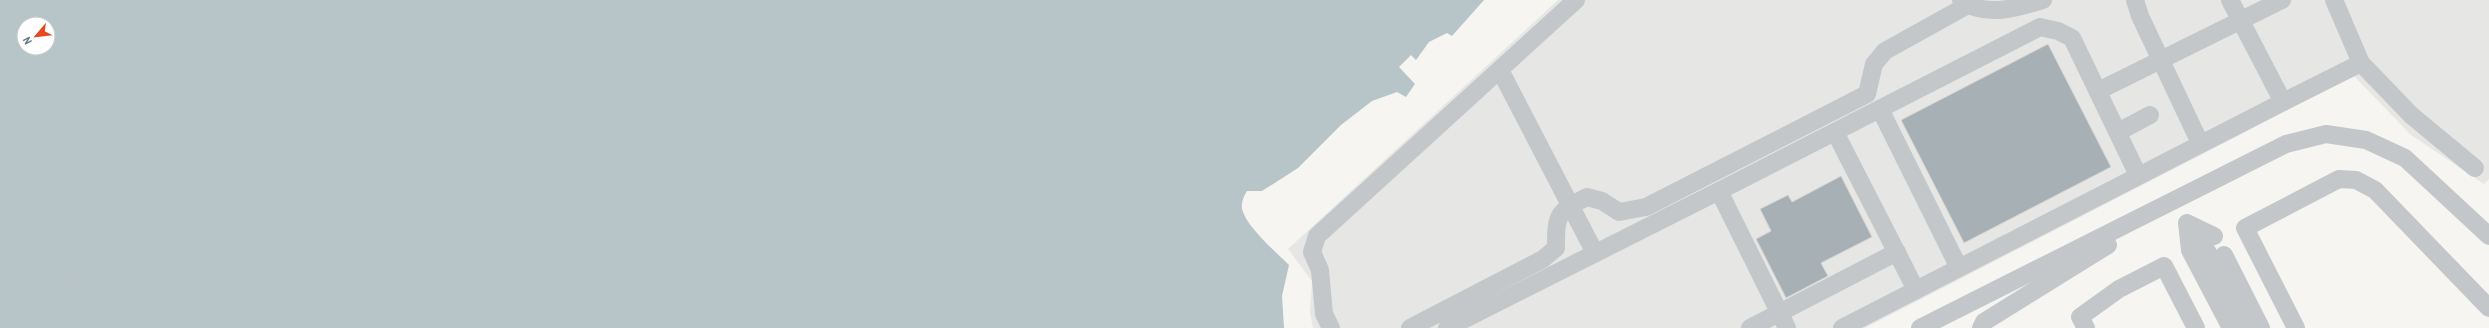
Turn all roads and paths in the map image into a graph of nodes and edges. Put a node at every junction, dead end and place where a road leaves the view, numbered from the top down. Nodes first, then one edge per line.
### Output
1 (1576, 0) edge
2 (2043, 0) edge
3 (2135, 0) edge
4 (2230, 0) edge
5 (2282, 0) edge
6 (2334, 0) edge
7 (1965, 3) edge
8 (2008, 5) edge
9 (2241, 20) junction
10 (2161, 61) junction
11 (2361, 63) junction
12 (1500, 70) junction
13 (2098, 91) junction
14 (2283, 102) junction
15 (1880, 109) junction
16 (2150, 115) dead end
17 (1835, 132) junction
18 (2118, 132) junction
19 (2200, 143) junction
20 (2475, 168) dead end
21 (2138, 175) junction
22 (1719, 191) junction
23 (2175, 200) junction
24 (1570, 205) junction
25 (2136, 220) junction
26 (2188, 228) junction
27 (2214, 236) dead end
28 (2489, 236) edge
29 (1897, 252) junction
30 (1595, 253) junction
31 (2224, 255) dead end
32 (82, 263) dead end
33 (1959, 268) junction
34 (1916, 290) junction
35 (1975, 300) junction
36 (44, 302) dead end
37 (2489, 308) edge
38 (1783, 321) edge
39 (1331, 328) edge
40 (1410, 328) edge
41 (1447, 328) edge
42 (1750, 328) edge
43 (1842, 328) edge
44 (1920, 328) edge
45 (1944, 328) edge
46 (1981, 328) edge
47 (2086, 328) edge
48 (2196, 328) edge
49 (2231, 328) edge
50 (2246, 328) edge
51 (2261, 328) edge
52 (2296, 328) edge

1 - 12 street
2 - 8 street
3 - 10 street
4 - 9 street
5 - 9 street
6 - 11 street
7 - 8 street
7 - 24 street
9 - 10 street
9 - 14 street
10 - 13 street
10 - 19 street
11 - 14 street
11 - 20 street
12 - 24 street
12 - 39 street
13 - 15 street
13 - 18 street
14 - 19 street
15 - 17 street
15 - 33 street
16 - 18 street
17 - 22 street
17 - 29 street
18 - 21 street
19 - 21 street
21 - 33 street
22 - 30 street
22 - 38 street
23 - 25 street
23 - 26 street
23 - 28 street
24 - 30 street
24 - 40 street
25 - 35 street
25 - 46 street
26 - 27 street
26 - 49 street
26 - 50 street
29 - 34 street
29 - 38 street
30 - 41 street
31 - 51 street
32 - 36 path
33 - 34 street
34 - 43 street
35 - 44 street
35 - 45 street
37 - 52 street
38 - 42 street
47 - 48 street

